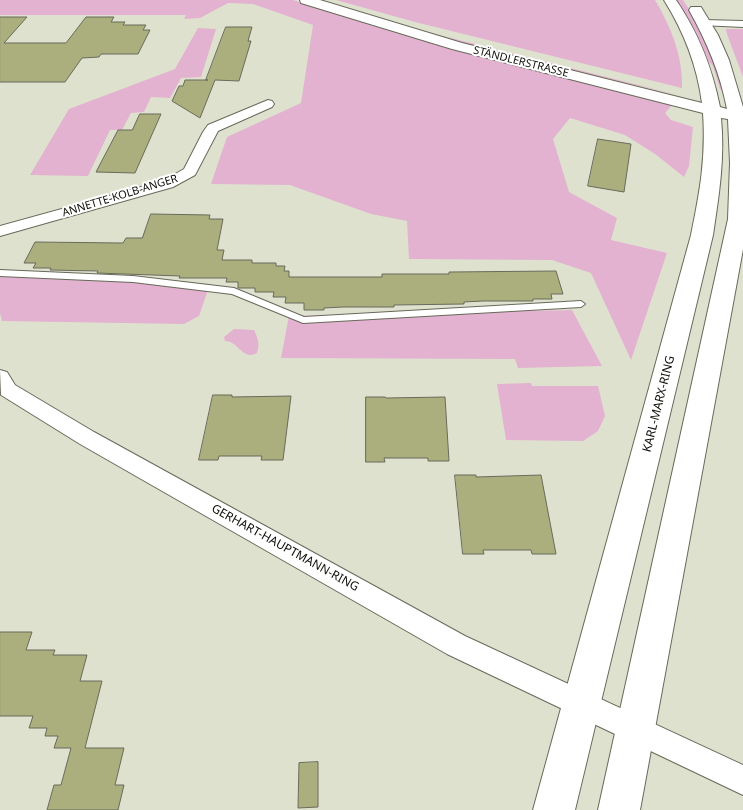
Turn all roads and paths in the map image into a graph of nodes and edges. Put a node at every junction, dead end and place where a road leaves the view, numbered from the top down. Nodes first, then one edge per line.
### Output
1 (306, 0) edge
2 (325, 0) edge
3 (670, 0) edge
4 (689, 0) edge
5 (704, 23) junction
6 (743, 24) edge
7 (268, 104) dead end
8 (711, 105) junction
9 (740, 112) edge
10 (0, 231) edge
11 (0, 273) edge
12 (581, 304) dead end
13 (0, 377) edge
14 (581, 704) junction
15 (635, 730) junction
16 (743, 780) edge
17 (554, 810) edge
18 (619, 810) edge

1 - 8 main road, STÄNDLERSTRASSE
2 - 8 main road, STÄNDLERSTRASSE
3 - 8 main road, KARL-MARX-RING
4 - 5 main road
5 - 6 street
5 - 9 main road
7 - 10 street, ANNETTE-KOLB-ANGER
8 - 9 main road, STÄNDLERSTRASSE
8 - 14 main road, KARL-MARX-RING
9 - 15 main road
11 - 12 lane
13 - 14 street, GERHART-HAUPTMANN-RING
14 - 15 street, GERHART-HAUPTMANN-RING
14 - 17 main road, KARL-MARX-RING
15 - 16 street, GERHART-HAUPTMANN-RING
15 - 18 main road

